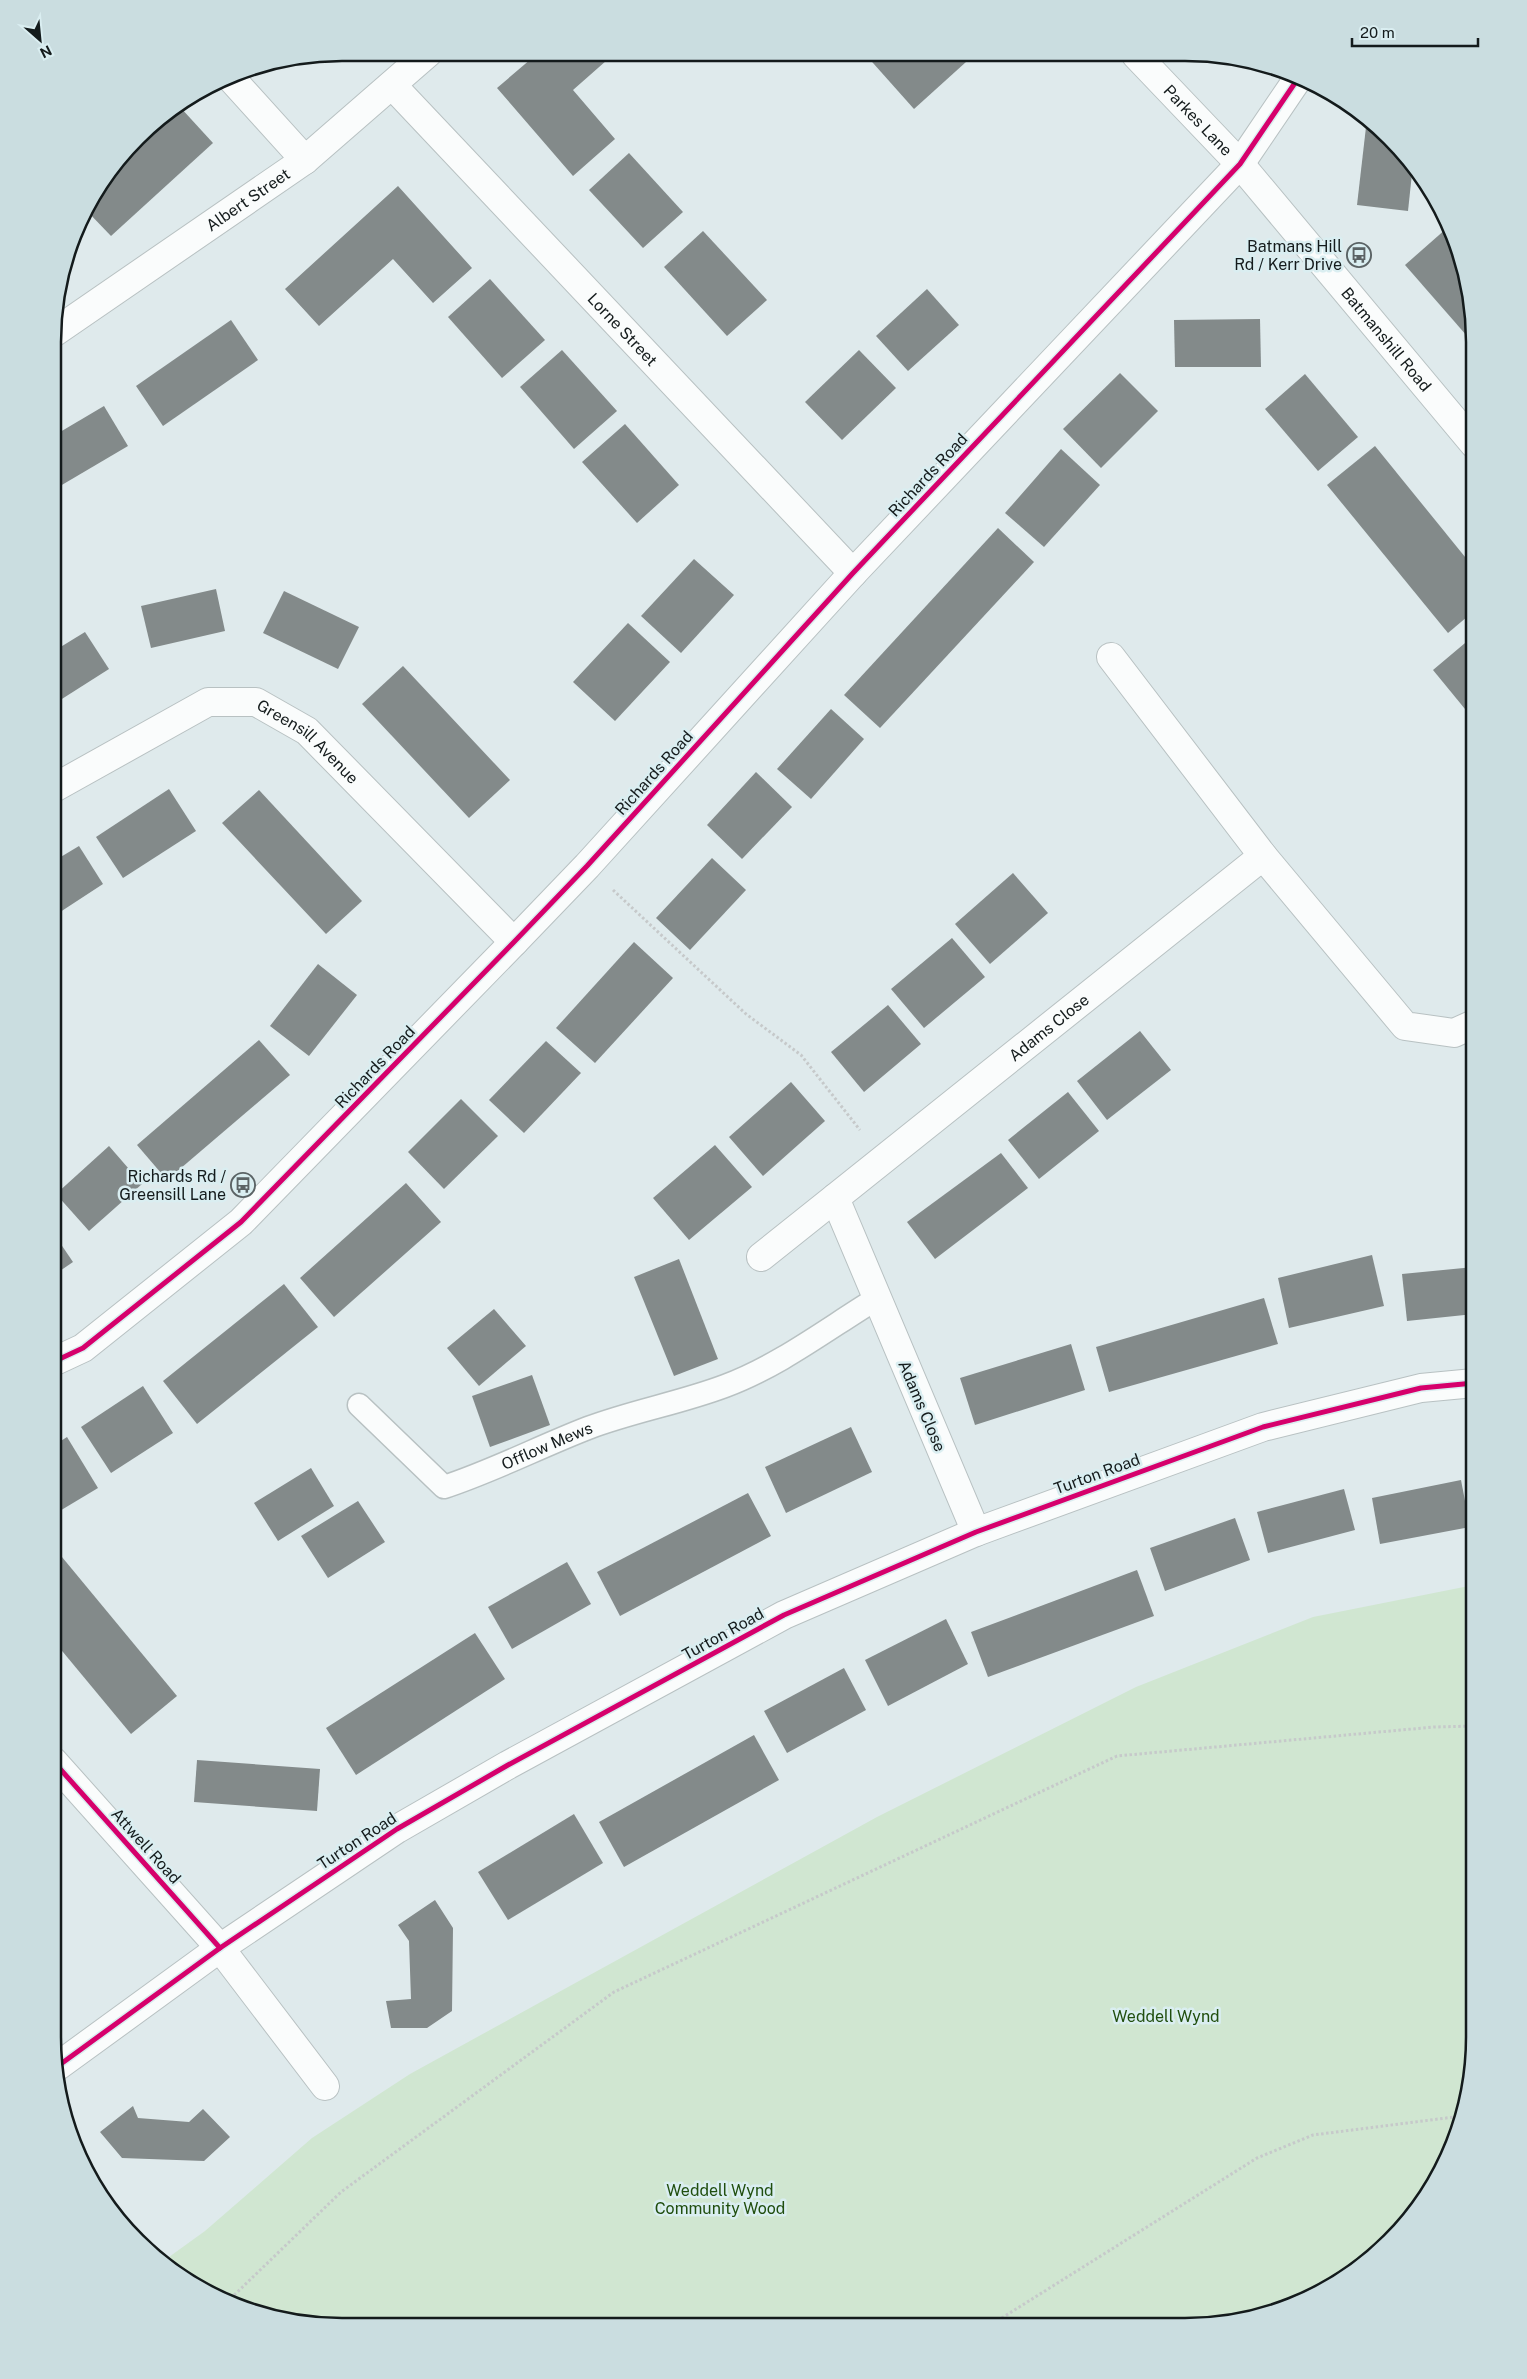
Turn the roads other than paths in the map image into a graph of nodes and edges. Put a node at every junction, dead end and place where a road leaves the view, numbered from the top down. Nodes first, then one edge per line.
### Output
1 (419, 61) edge
2 (1142, 61) edge
3 (235, 83) edge
4 (1294, 84) edge
5 (392, 85) junction
6 (305, 160) junction
7 (1240, 164) junction
8 (62, 327) edge
9 (1466, 434) edge
10 (853, 573) junction
11 (1111, 657) dead end
12 (61, 784) edge
13 (1263, 856) junction
14 (514, 942) junction
15 (1466, 1028) edge
16 (835, 1198) junction
17 (761, 1257) dead end
18 (876, 1299) junction
19 (61, 1359) edge
20 (1466, 1384) edge
21 (359, 1405) dead end
22 (976, 1532) junction
23 (61, 1770) edge
24 (220, 1948) junction
25 (63, 2063) edge
26 (325, 2086) dead end

1 - 5 street, Albert Street
2 - 7 street, Parkes Lane
3 - 6 street
4 - 7 street, Richards Road
5 - 6 street, Albert Street
5 - 10 street, Lorne Street
6 - 8 street, Albert Street
7 - 9 street, Batmanshill Road
7 - 10 street, Richards Road
10 - 14 street, Richards Road
11 - 13 street
12 - 14 street, Greensill Avenue
13 - 15 street
13 - 16 street, Adams Close
14 - 19 street, Richards Road
16 - 17 street, Adams Close
16 - 18 street, Adams Close
18 - 21 lane, Offlow Mews
18 - 22 street, Adams Close
20 - 22 street, Turton Road
22 - 24 street, Turton Road
23 - 24 street, Attwell Road
24 - 25 street, Turton Road
24 - 26 street, Attwell Road

